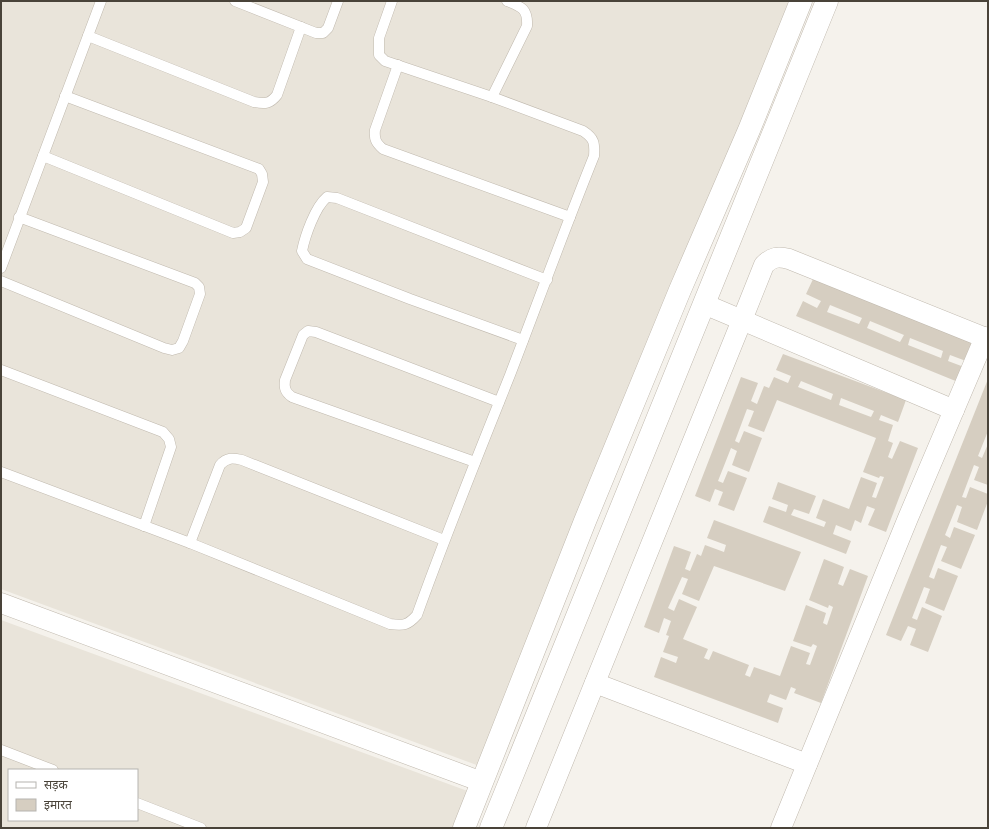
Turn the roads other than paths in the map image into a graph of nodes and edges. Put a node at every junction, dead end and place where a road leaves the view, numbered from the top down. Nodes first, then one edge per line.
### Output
1 (101, 1) edge
2 (235, 1) edge
3 (338, 1) edge
4 (392, 1) edge
5 (507, 1) edge
6 (801, 1) edge
7 (827, 1) edge
8 (301, 27) junction
9 (88, 36) junction
10 (398, 65) junction
11 (65, 96) junction
12 (492, 97) junction
13 (43, 156) junction
14 (20, 217) junction
15 (570, 217) junction
16 (1, 268) edge
17 (547, 280) junction
18 (1, 281) edge
19 (704, 304) junction
20 (742, 320) junction
21 (986, 338) edge
22 (524, 340) junction
23 (1, 370) edge
24 (499, 402) junction
25 (954, 410) junction
26 (475, 462) junction
27 (1, 472) edge
28 (144, 526) junction
29 (444, 540) junction
30 (190, 544) junction
31 (1, 603) edge
32 (595, 683) junction
33 (1, 750) edge
34 (807, 764) junction
35 (50, 769) edge
36 (482, 782) junction
37 (138, 803) edge
38 (201, 828) edge
39 (464, 828) edge
40 (491, 828) edge
41 (536, 828) edge
42 (781, 828) edge

1 - 9 lane
2 - 8 lane
3 - 8 lane
4 - 10 lane
5 - 12 lane
6 - 36 street
7 - 19 street
8 - 9 lane
9 - 11 lane
10 - 12 lane
10 - 15 lane
11 - 13 lane
11 - 13 lane
12 - 15 lane
13 - 14 lane
14 - 16 lane
14 - 18 lane
15 - 17 lane
17 - 22 lane
17 - 22 lane
19 - 20 street
19 - 40 street
20 - 21 street
20 - 25 street
20 - 32 street
21 - 25 street
22 - 24 lane
23 - 28 lane
24 - 26 lane
24 - 26 lane
25 - 34 street
26 - 29 lane
27 - 28 lane
28 - 30 lane
29 - 30 lane
29 - 30 lane
31 - 36 street
32 - 34 street
32 - 41 street
33 - 35 lane
34 - 42 street
36 - 39 street
37 - 38 lane

